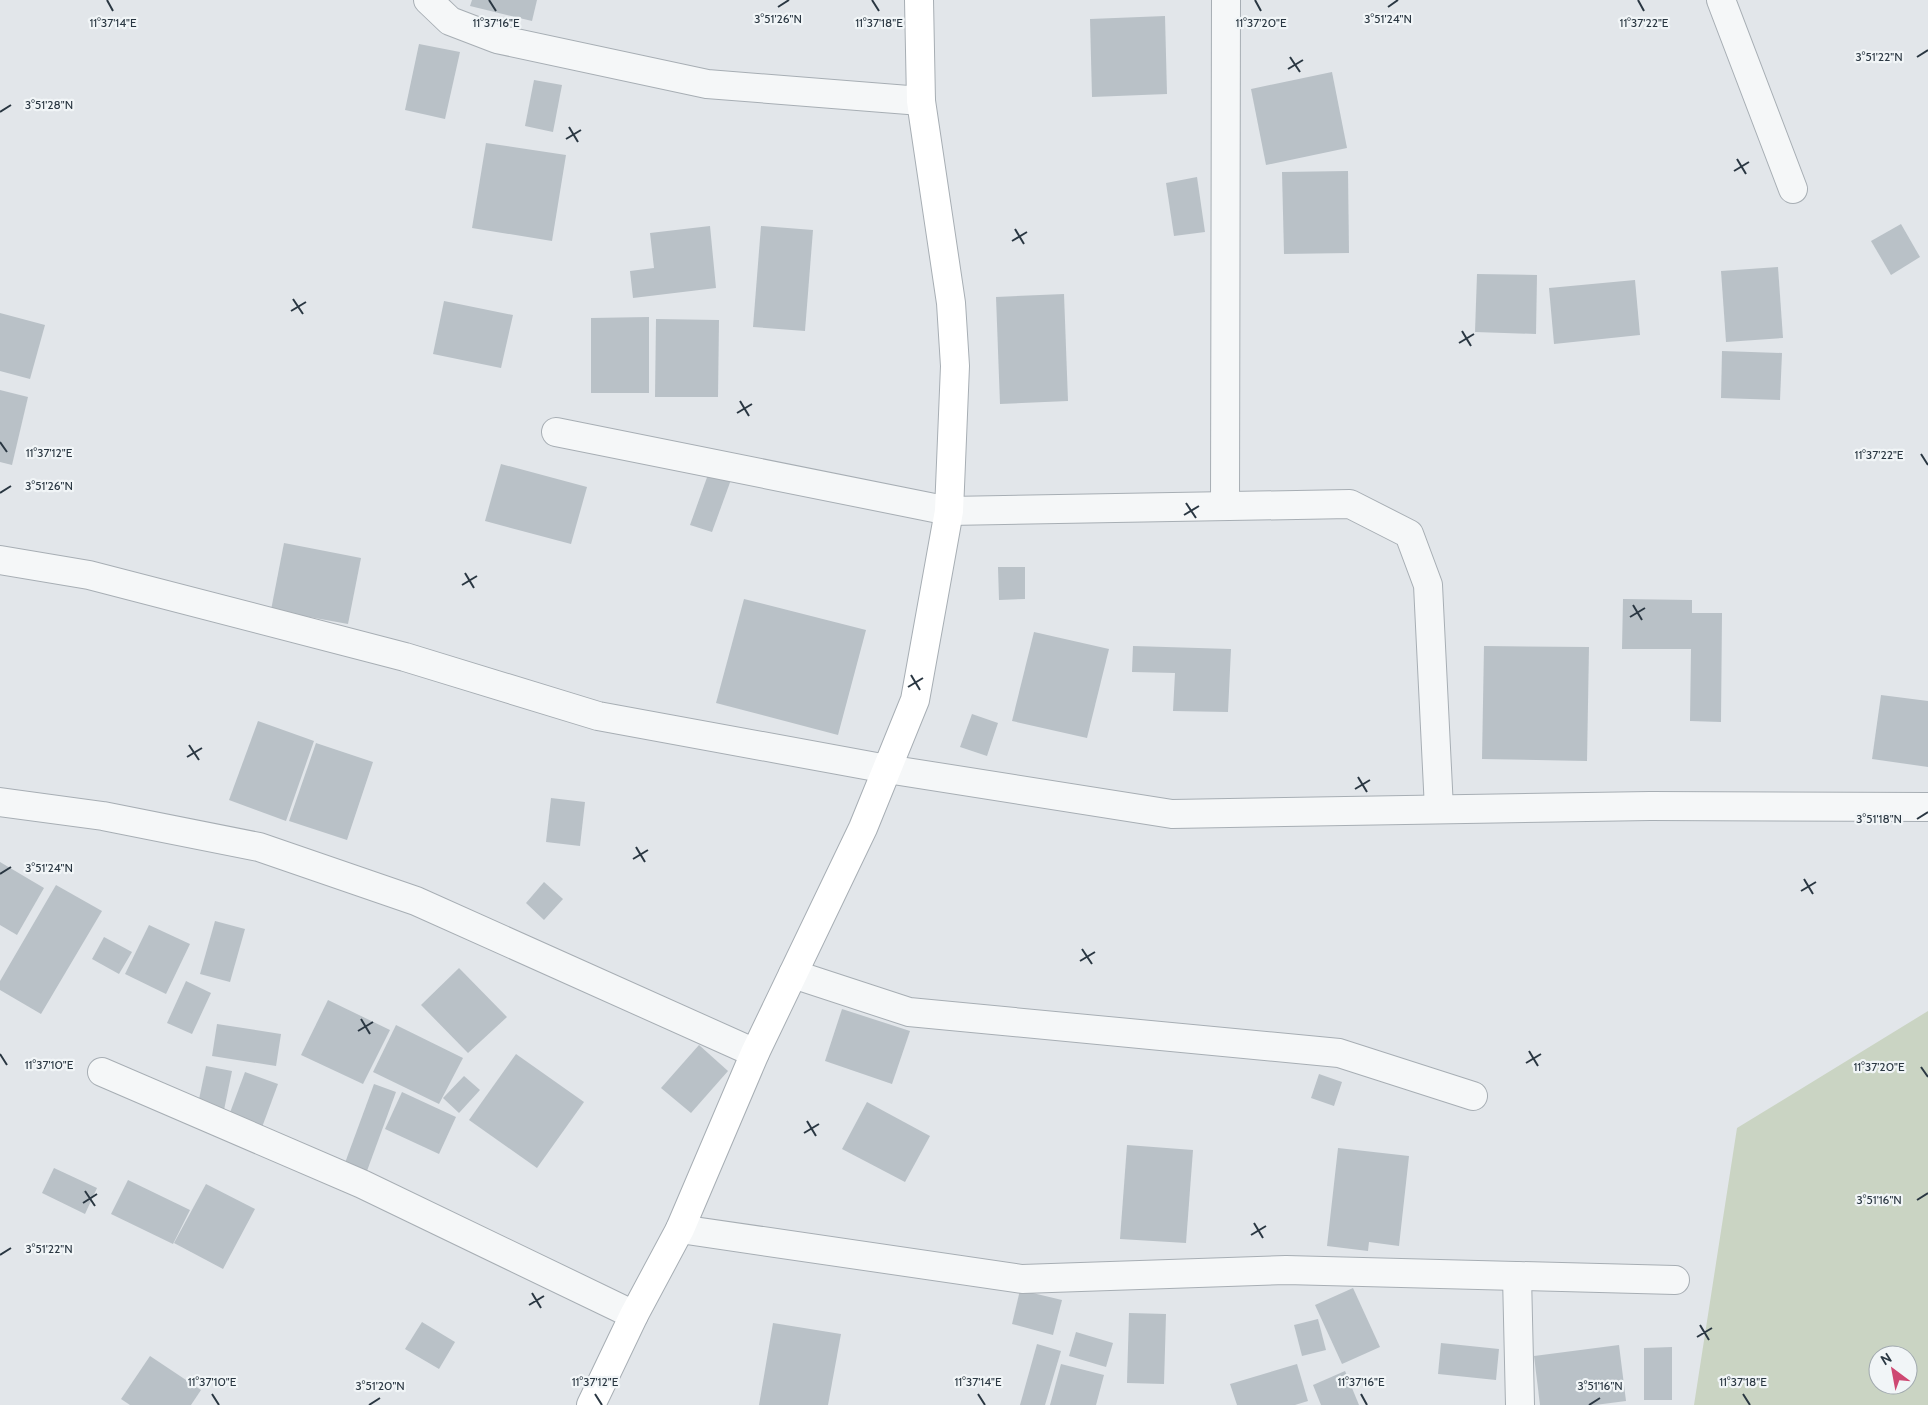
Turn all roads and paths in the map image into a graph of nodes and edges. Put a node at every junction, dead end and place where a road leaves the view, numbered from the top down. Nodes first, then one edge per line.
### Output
1 (428, 0) edge
2 (919, 0) edge
3 (1226, 0) edge
4 (1721, 0) edge
5 (921, 101) junction
6 (1793, 189) dead end
7 (556, 432) dead end
8 (1225, 506) junction
9 (949, 511) junction
10 (0, 560) edge
11 (887, 769) junction
12 (0, 802) edge
13 (1928, 808) edge
14 (1440, 810) junction
15 (793, 974) junction
16 (755, 1053) junction
17 (102, 1072) dead end
18 (1473, 1096) dead end
19 (680, 1229) junction
20 (1517, 1276) junction
21 (1675, 1280) dead end
22 (634, 1315) junction
23 (591, 1405) edge
24 (1520, 1405) edge

1 - 5 street
2 - 5 street
3 - 8 street
4 - 6 street
5 - 9 street
7 - 9 street
8 - 9 street
8 - 14 street
9 - 11 street
10 - 11 street
11 - 14 street
11 - 15 street
12 - 16 street
13 - 14 street
15 - 16 street
15 - 18 street
16 - 19 street
17 - 22 street
19 - 20 street
19 - 22 street
20 - 21 street
20 - 24 street
22 - 23 street

